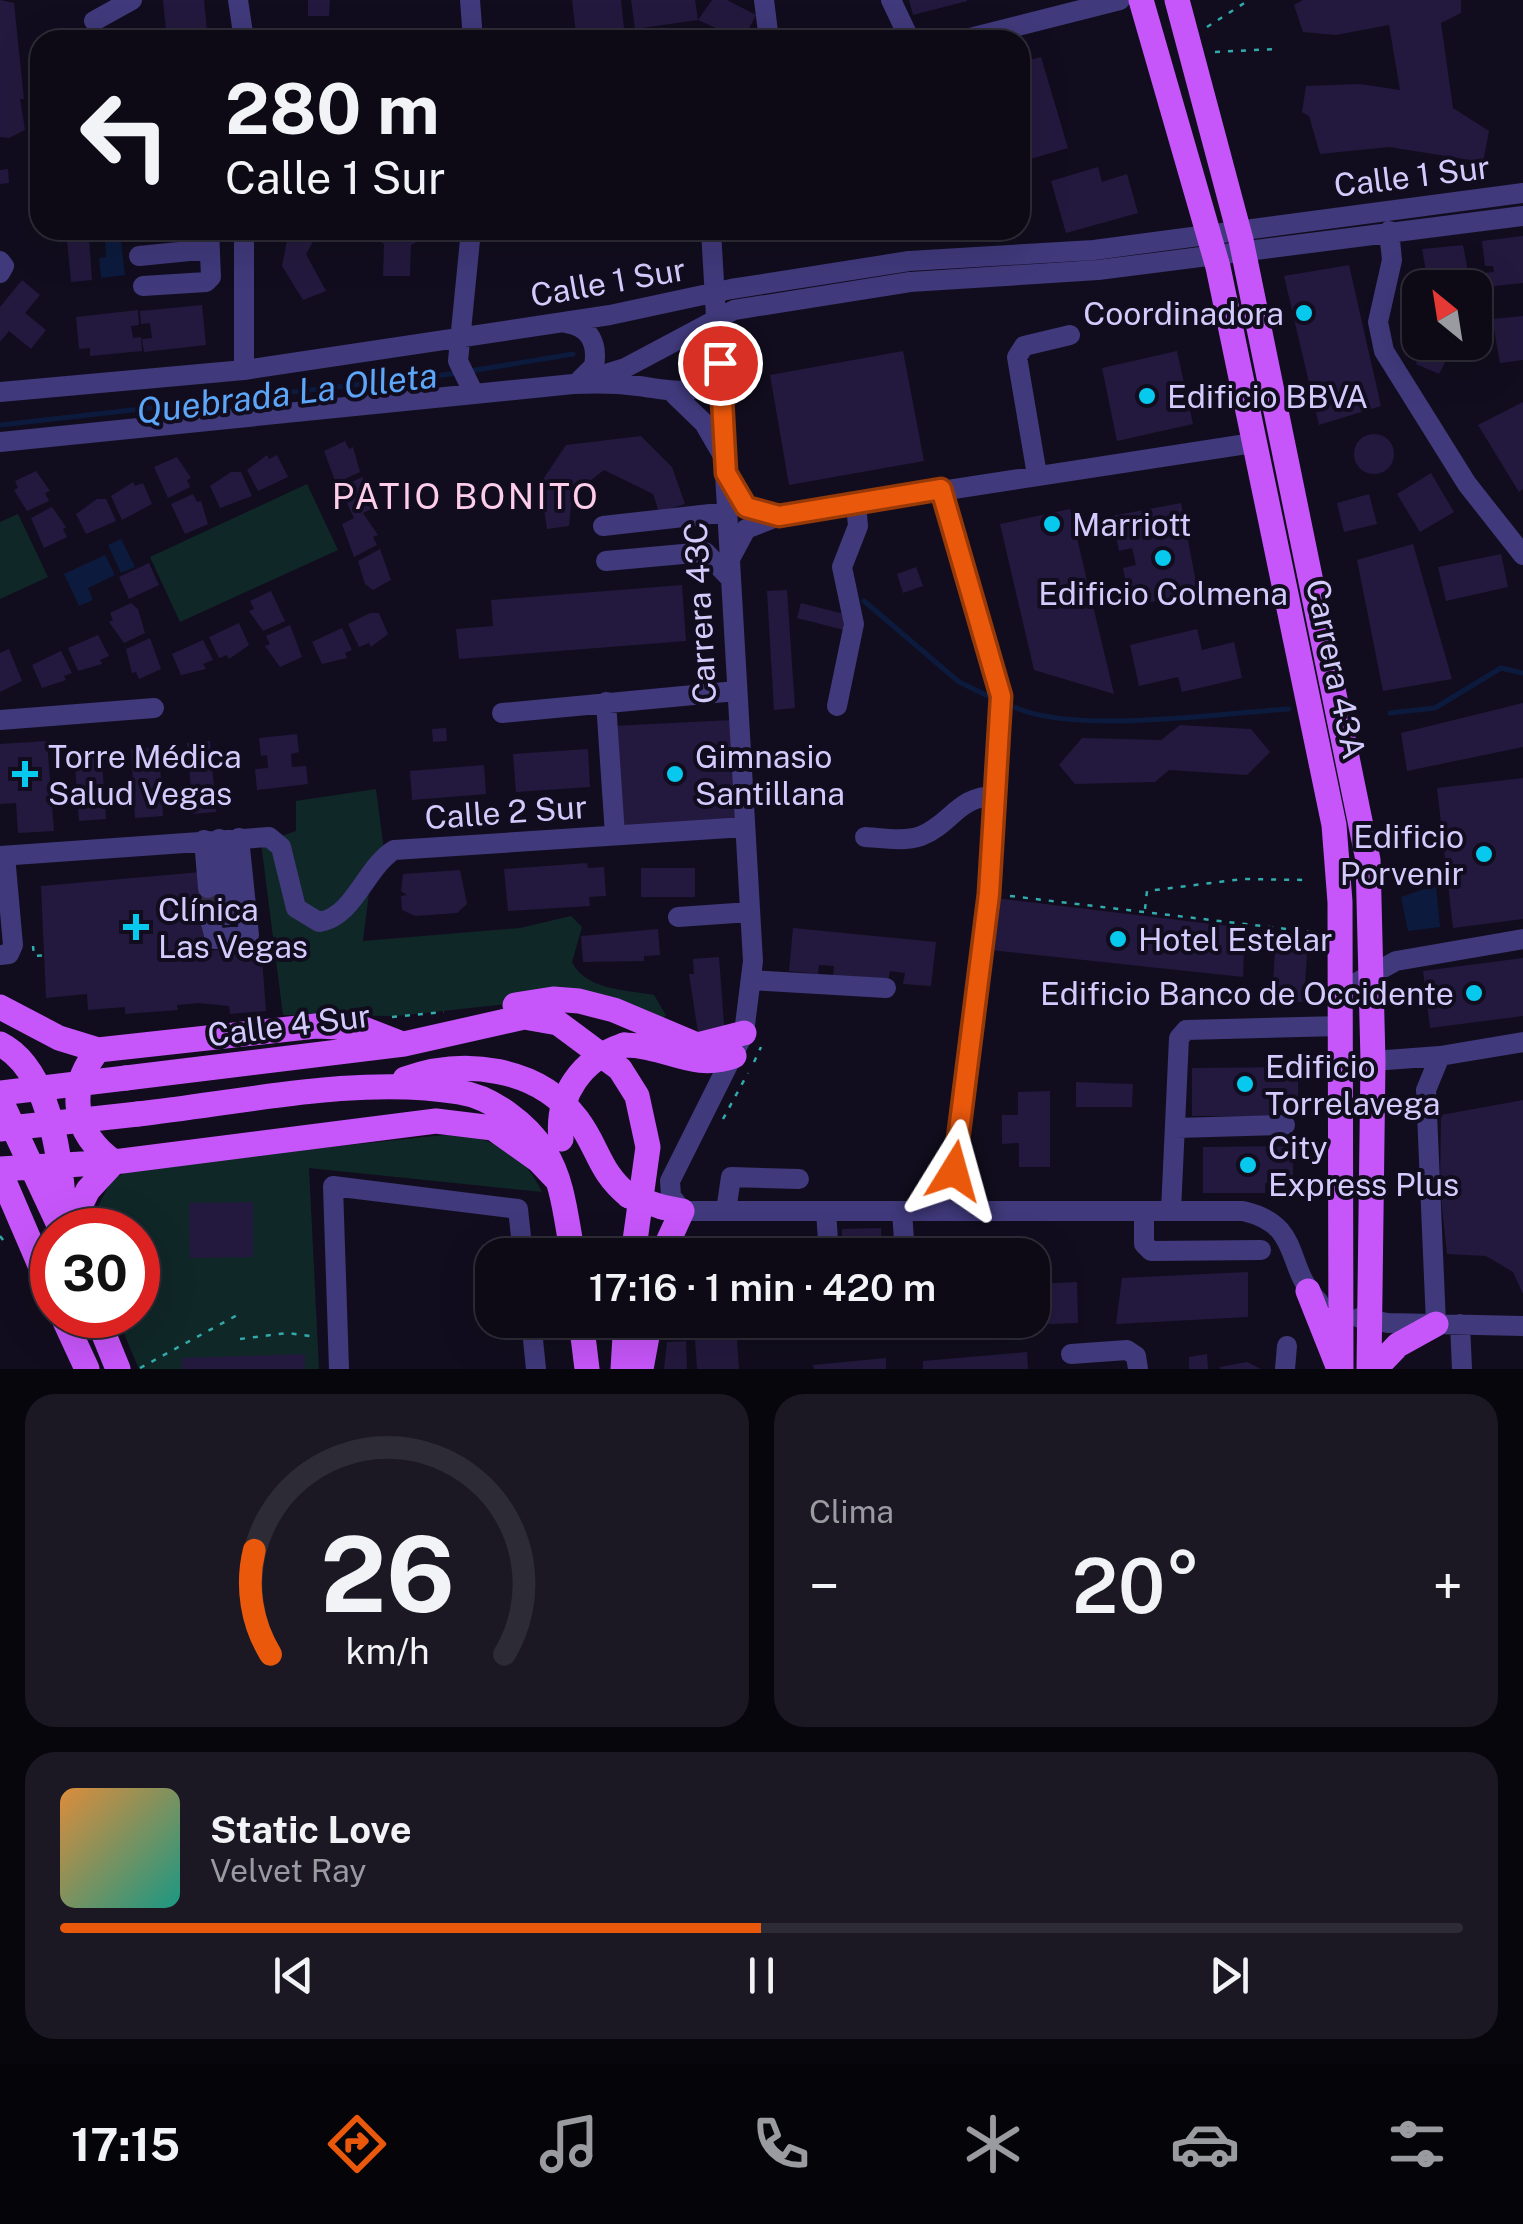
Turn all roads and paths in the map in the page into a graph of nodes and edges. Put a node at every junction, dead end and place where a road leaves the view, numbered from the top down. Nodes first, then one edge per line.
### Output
1 (132, 0) edge
2 (238, 0) edge
3 (470, 0) edge
4 (764, 0) edge
5 (892, 0) edge
6 (1120, 0) edge
7 (1140, 0) edge
8 (1177, 0) edge
9 (1249, 0) edge
10 (94, 20) dead end
11 (242, 30) edge
12 (472, 30) edge
13 (768, 30) edge
14 (906, 30) edge
15 (1002, 30) edge
16 (1201, 30) dead end
17 (1276, 49) dead end
18 (1208, 52) dead end
19 (1523, 193) edge
20 (1523, 216) edge
21 (1389, 232) junction
22 (210, 240) edge
23 (244, 240) edge
24 (470, 240) edge
25 (712, 240) edge
26 (1241, 240) junction
27 (1212, 244) junction
28 (139, 256) dead end
29 (0, 261) edge
30 (0, 273) edge
31 (142, 286) dead end
32 (716, 293) junction
33 (718, 316) junction
34 (559, 322) junction
35 (1070, 335) dead end
36 (463, 336) junction
37 (720, 363) junction
38 (244, 370) junction
39 (574, 384) junction
40 (0, 392) edge
41 (474, 394) junction
42 (674, 394) junction
43 (0, 442) edge
44 (1253, 442) junction
45 (725, 467) junction
46 (1037, 474) junction
47 (941, 489) junction
48 (856, 503) junction
49 (728, 512) junction
50 (779, 516) junction
51 (603, 526) dead end
52 (1523, 555) edge
53 (606, 562) dead end
54 (730, 568) junction
55 (736, 691) junction
56 (606, 702) junction
57 (838, 706) dead end
58 (154, 708) dead end
59 (502, 713) dead end
60 (0, 720) edge
61 (996, 796) junction
62 (745, 827) junction
63 (615, 835) junction
64 (865, 837) dead end
65 (221, 839) junction
66 (2, 856) edge
67 (1306, 880) dead end
68 (208, 888) tunnel mouth
69 (989, 894) junction
70 (750, 912) junction
71 (1144, 912) junction
72 (678, 917) dead end
73 (1331, 934) dead end
74 (1523, 939) edge
75 (0, 955) edge
76 (47, 955) dead end
77 (34, 956) dead end
78 (1372, 971) junction
79 (751, 980) junction
80 (886, 988) dead end
81 (1341, 991) junction
82 (0, 1007) edge
83 (1342, 1026) junction
84 (460, 1032) junction
85 (1523, 1042) edge
86 (0, 1044) edge
87 (404, 1044) junction
88 (739, 1045) junction
89 (98, 1050) junction
90 (1440, 1056) junction
91 (1373, 1061) junction
92 (381, 1087) junction
93 (0, 1096) edge
94 (1285, 1125) dead end
95 (1176, 1128) junction
96 (0, 1129) edge
97 (114, 1162) junction
98 (60, 1166) junction
99 (33, 1168) junction
100 (0, 1172) edge
101 (799, 1179) dead end
102 (558, 1182) junction
103 (54, 1208) edge
104 (63, 1208) edge
105 (78, 1208) edge
106 (672, 1209) junction
107 (726, 1211) junction
108 (826, 1211) junction
109 (902, 1211) junction
110 (948, 1211) junction
111 (1144, 1211) junction
112 (1171, 1212) junction
113 (0, 1217) edge
114 (521, 1238) edge
115 (570, 1238) edge
116 (581, 1238) edge
117 (636, 1238) edge
118 (666, 1238) edge
119 (828, 1238) edge
120 (904, 1238) edge
121 (30, 1242) edge
122 (30, 1246) edge
123 (1261, 1250) dead end
124 (1308, 1290) junction
125 (241, 1314) dead end
126 (1342, 1314) junction
127 (1369, 1320) junction
128 (1448, 1324) junction
129 (1523, 1326) edge
130 (320, 1337) dead end
131 (73, 1338) edge
132 (105, 1338) edge
133 (532, 1338) edge
134 (583, 1338) edge
135 (593, 1338) edge
136 (625, 1338) edge
137 (647, 1338) edge
138 (240, 1339) dead end
139 (1288, 1346) dead end
140 (1072, 1354) dead end
141 (87, 1369) edge
142 (118, 1369) edge
143 (139, 1369) edge
144 (339, 1369) edge
145 (536, 1369) edge
146 (586, 1369) edge
147 (595, 1369) edge
148 (623, 1369) edge
149 (641, 1369) edge
150 (1138, 1369) edge
151 (1285, 1369) edge
152 (1340, 1369) edge
153 (1372, 1369) edge
154 (1462, 1369) edge

1 - 10 street
2 - 11 street
3 - 12 street
4 - 13 street
5 - 14 street
6 - 15 street
7 - 27 main road, Carrera 43A
8 - 26 main road, Carrera 43A
9 - 16 path
17 - 18 path
19 - 26 street, Calle 1 Sur
20 - 21 street, Calle 1 Sur
21 - 26 street, Calle 1 Sur
21 - 52 street
22 - 28 street
22 - 31 street
23 - 38 street
24 - 36 street
25 - 32 street, Carrera 43C
26 - 27 street, Calle 1 Sur
26 - 78 main road, Carrera 43A
27 - 32 street, Calle 1 Sur
27 - 33 street, Calle 1 Sur
27 - 44 main road, Carrera 43A
29 - 30 street
32 - 33 street, Carrera 43C
32 - 34 street, Calle 1 Sur
33 - 37 street, Carrera 43C
33 - 39 street, Calle 1 Sur
34 - 36 street, Calle 1 Sur
34 - 39 street
35 - 46 street
36 - 38 street, Calle 1 Sur
36 - 41 street
37 - 42 street
37 - 45 street, Carrera 43C
38 - 40 street, Calle 1 Sur
39 - 41 street, Calle 1 Sur
39 - 42 street, Calle 1 Sur
41 - 43 street, Calle 1 Sur
42 - 45 street
44 - 46 street
44 - 81 main road, Carrera 43A
45 - 49 street, Carrera 43C
45 - 50 street
46 - 47 street
47 - 48 street
47 - 61 street
48 - 50 street
48 - 57 street
49 - 51 street
49 - 54 street, Carrera 43C
50 - 54 street
53 - 54 street
54 - 55 street, Carrera 43C
55 - 56 street
55 - 62 street, Carrera 43C
56 - 59 street
56 - 63 street
58 - 60 street
61 - 64 street
61 - 69 street
62 - 63 street, Calle 2 Sur
62 - 70 street, Carrera 43C
63 - 65 street, Calle 2 Sur
65 - 65 street
65 - 66 street, Calle 2 Sur
65 - 68 street
66 - 75 street
67 - 71 path
69 - 71 path
69 - 110 street
70 - 72 street
70 - 79 street, Carrera 43C
71 - 73 path
74 - 78 street
76 - 77 path
78 - 81 street
78 - 91 main road, Carrera 43A
79 - 80 street
79 - 88 street, Carrera 43C
81 - 83 main road, Carrera 43A
82 - 89 main road
83 - 95 street
83 - 126 main road, Carrera 43A
84 - 87 main road, Calle 4 Sur
84 - 88 main road
84 - 117 main road, Calle 4 Sur
85 - 90 street
86 - 98 main road
87 - 89 main road
87 - 93 main road, Calle 4 Sur, bridge
88 - 106 street, Carrera 43C
88 - 116 main road, bridge
89 - 97 main road
90 - 91 street
90 - 128 street
91 - 127 main road, Carrera 43A
92 - 96 main road, bridge
92 - 102 main road
92 - 106 main road, bridge
93 - 99 main road
94 - 95 street
95 - 112 street
97 - 98 main road
97 - 102 main road
97 - 105 main road
98 - 99 main road
98 - 104 main road
99 - 100 main road
99 - 103 main road
100 - 121 main road
101 - 107 street
102 - 115 main road
106 - 107 street
106 - 118 main road
107 - 108 street
108 - 109 street
108 - 119 street
109 - 110 street
109 - 120 street
110 - 111 street
111 - 112 street
111 - 123 street
112 - 124 street
113 - 122 main road
114 - 144 street
124 - 126 street
124 - 152 main road
125 - 143 path
126 - 127 street
126 - 152 main road, Carrera 43A
127 - 128 street
127 - 153 main road, Carrera 43A
128 - 129 street
128 - 153 main road
128 - 154 street
130 - 138 path
131 - 141 main road
132 - 142 main road
133 - 145 street
134 - 146 main road
135 - 147 main road
136 - 148 main road
137 - 149 main road
139 - 151 street
140 - 150 street

